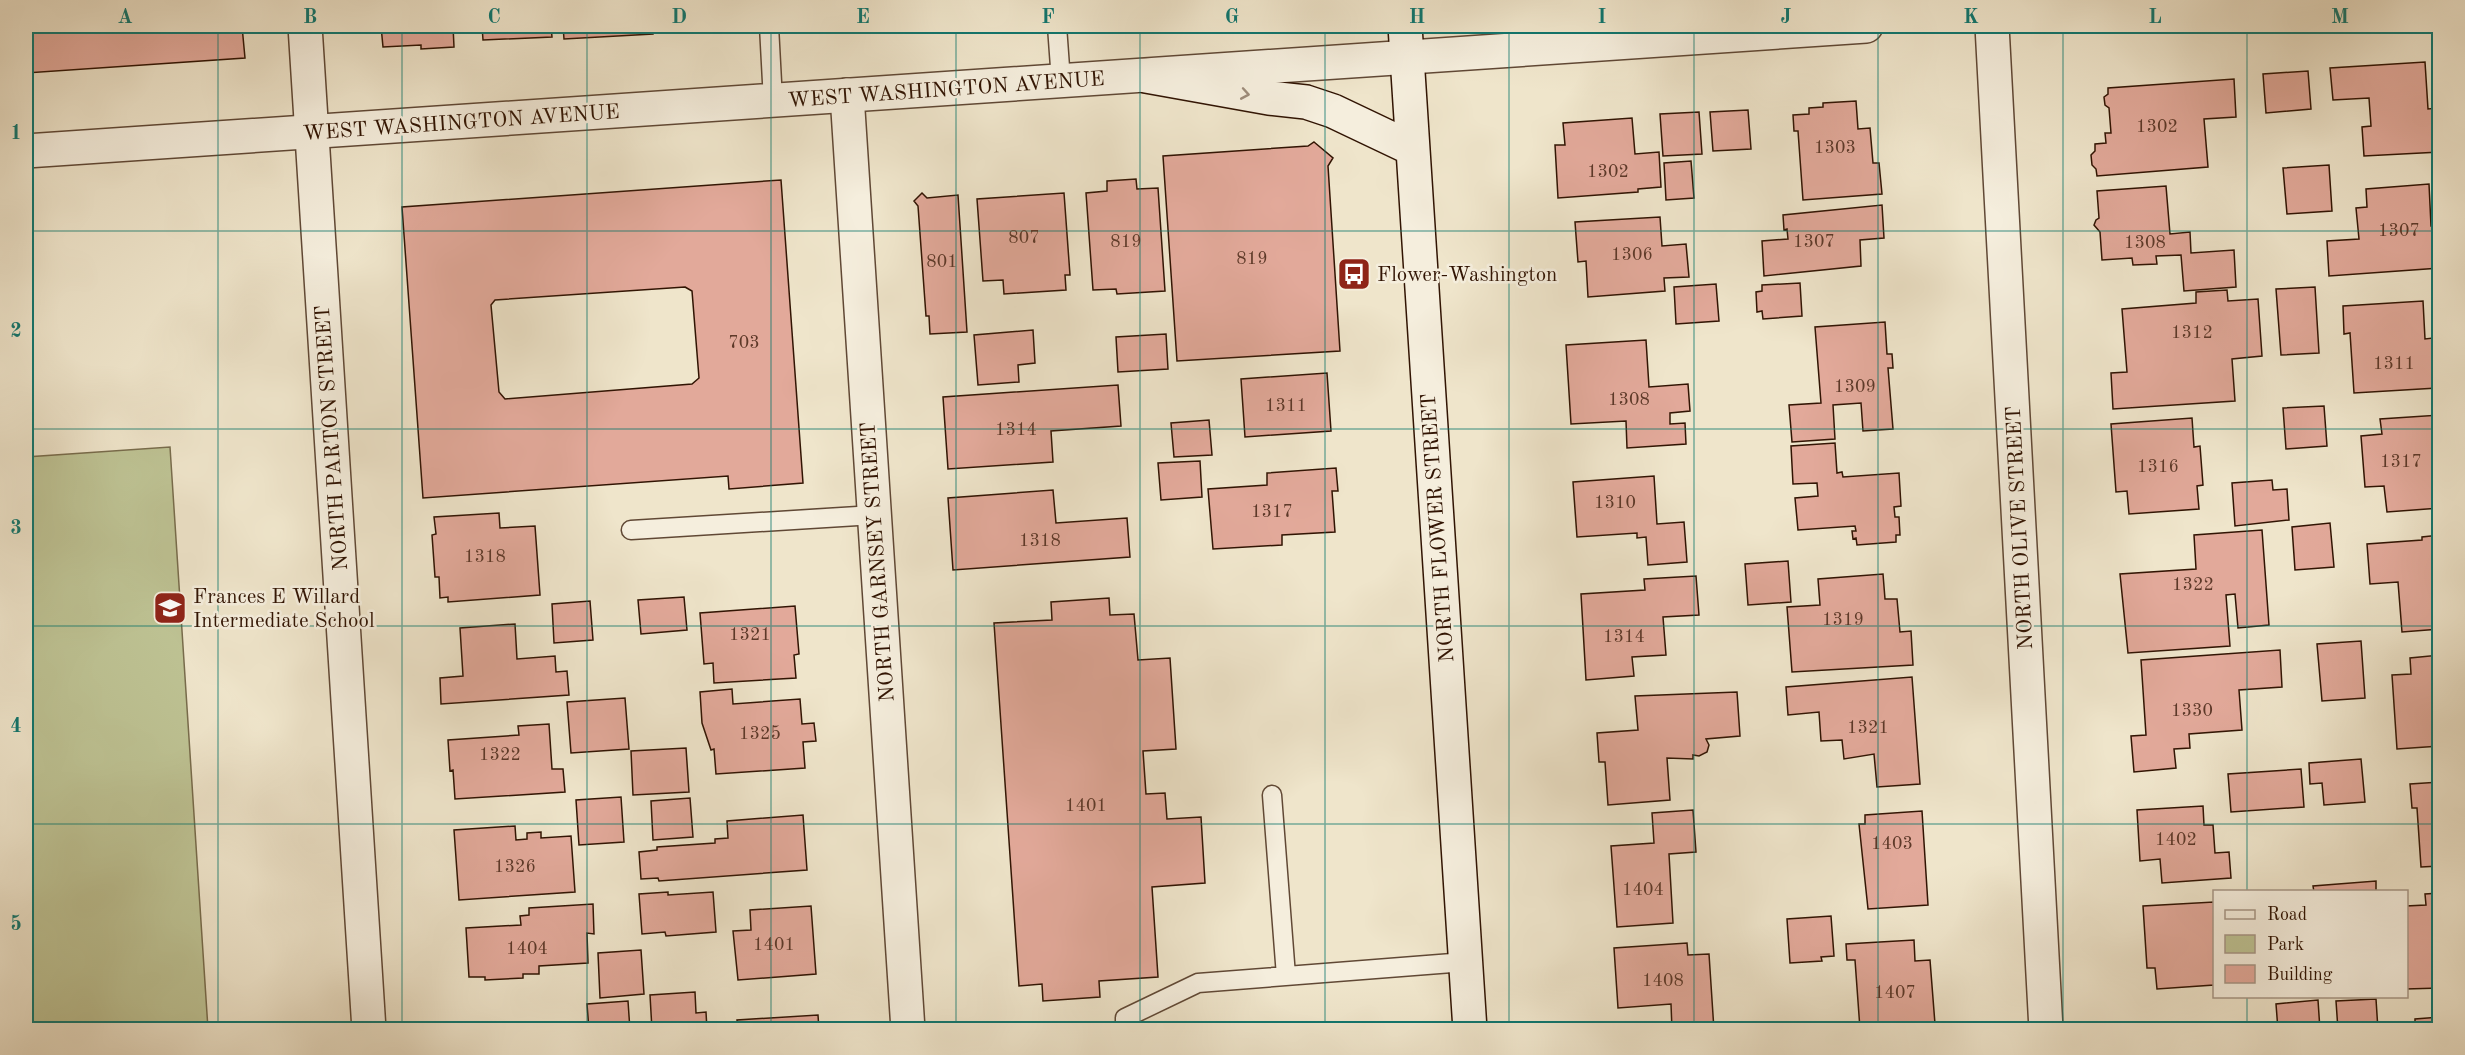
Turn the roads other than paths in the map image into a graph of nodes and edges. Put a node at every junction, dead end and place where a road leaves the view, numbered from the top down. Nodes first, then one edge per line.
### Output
1 (305, 26) edge
2 (769, 26) edge
3 (1057, 26) edge
4 (1866, 26) edge
5 (1992, 26) edge
6 (1406, 41) edge
7 (1146, 76) junction
8 (1062, 81) junction
9 (847, 95) junction
10 (773, 101) junction
11 (312, 132) junction
12 (1413, 149) junction
13 (26, 151) edge
14 (874, 515) junction
15 (631, 530) dead end
16 (1272, 795) dead end
17 (1465, 962) junction
18 (1286, 976) junction
19 (369, 1029) edge
20 (908, 1029) edge
21 (1125, 1029) edge
22 (1470, 1029) edge
23 (2046, 1029) edge

1 - 11 street, NORTH PARTON STREET
2 - 10 lane
3 - 8 lane
4 - 6 street, WEST WASHINGTON AVENUE
5 - 23 street, NORTH OLIVE STREET
6 - 7 street, WEST WASHINGTON AVENUE
6 - 12 street, NORTH FLOWER STREET
7 - 8 street, WEST WASHINGTON AVENUE
7 -> 12 street
8 - 9 street, WEST WASHINGTON AVENUE
9 - 10 street, WEST WASHINGTON AVENUE
9 - 14 street, NORTH GARNSEY STREET
10 - 11 street, WEST WASHINGTON AVENUE
11 - 13 street, WEST WASHINGTON AVENUE
11 - 19 street, NORTH PARTON STREET
12 - 17 street, NORTH FLOWER STREET
14 - 15 lane
14 - 20 street, NORTH GARNSEY STREET
16 - 18 lane
17 - 18 lane
17 - 22 street, NORTH FLOWER STREET
18 - 21 lane

